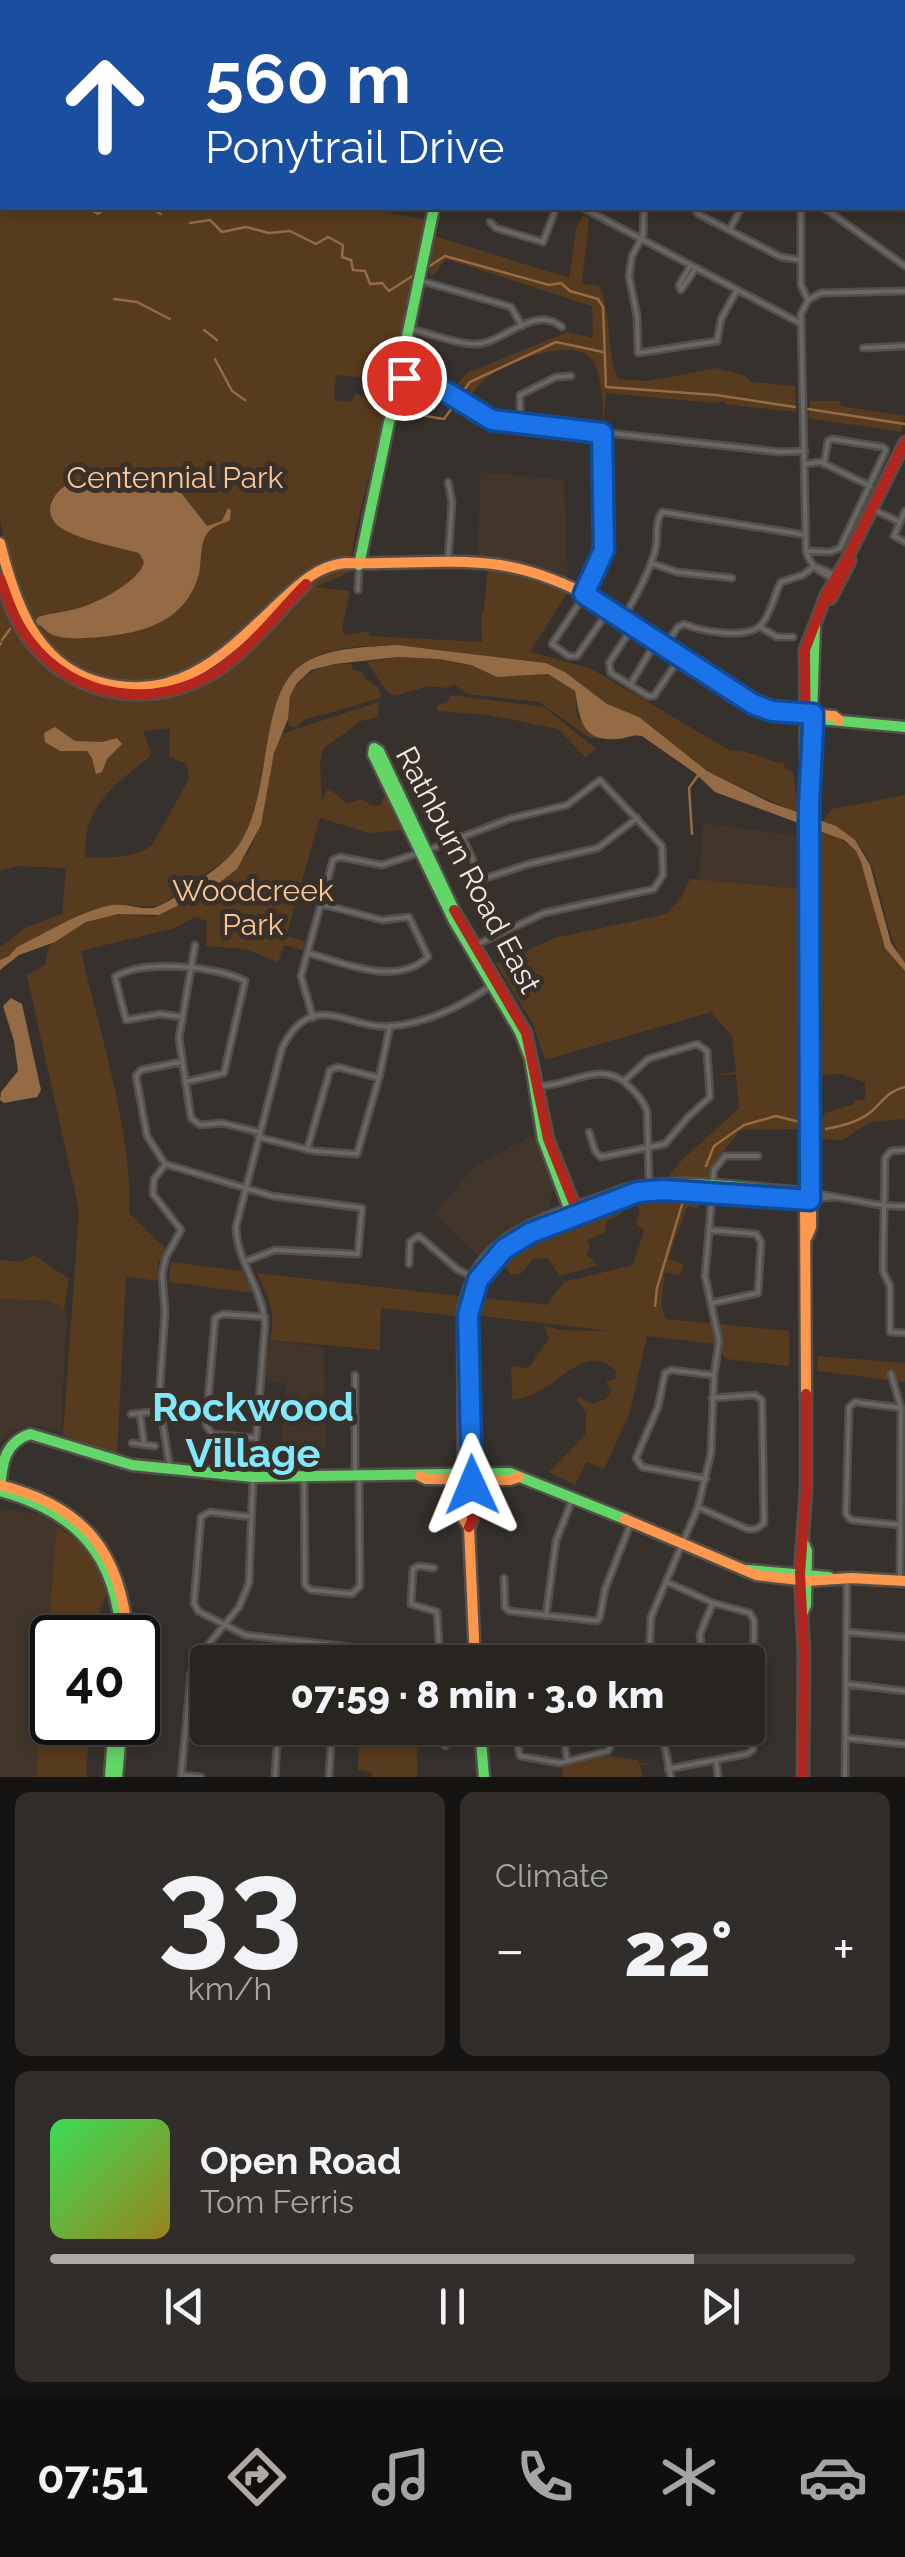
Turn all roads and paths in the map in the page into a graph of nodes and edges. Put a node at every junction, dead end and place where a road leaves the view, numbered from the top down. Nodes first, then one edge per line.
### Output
1 (434, 210) edge
2 (555, 210) edge
3 (587, 210) edge
4 (644, 210) edge
5 (695, 210) edge
6 (740, 210) edge
7 (802, 210) edge
8 (827, 210) edge
9 (490, 222) dead end
10 (730, 229) junction
11 (641, 238) junction
12 (801, 260) junction
13 (905, 266) edge
14 (418, 280) junction
15 (737, 290) junction
16 (905, 291) edge
17 (808, 300) junction
18 (800, 323) junction
19 (522, 326) junction
20 (562, 327) dead end
21 (408, 329) junction
22 (905, 346) edge
23 (864, 348) dead end
24 (398, 376) junction
25 (570, 376) dead end
26 (520, 424) junction
27 (602, 433) junction
28 (905, 442) edge
29 (805, 452) junction
30 (901, 460) edge
31 (805, 464) junction
32 (824, 464) junction
33 (448, 482) dead end
34 (870, 486) junction
35 (872, 510) junction
36 (905, 512) edge
37 (898, 521) junction
38 (806, 535) junction
39 (905, 542) edge
40 (0, 543) edge
41 (806, 551) junction
42 (448, 562) junction
43 (651, 563) junction
44 (358, 565) junction
45 (814, 566) junction
46 (0, 578) edge
47 (732, 578) dead end
48 (838, 579) junction
49 (358, 590) dead end
50 (584, 594) junction
51 (610, 608) junction
52 (624, 617) junction
53 (634, 624) junction
54 (760, 627) junction
55 (793, 637) dead end
56 (661, 642) junction
57 (682, 656) junction
58 (630, 685) junction
59 (809, 717) junction
60 (905, 728) edge
61 (637, 818) junction
62 (462, 836) junction
63 (422, 852) junction
64 (320, 904) junction
65 (195, 944) dead end
66 (472, 948) junction
67 (308, 953) junction
68 (192, 969) junction
69 (494, 984) junction
70 (182, 1016) junction
71 (314, 1018) junction
72 (390, 1026) junction
73 (181, 1062) junction
74 (379, 1078) junction
75 (624, 1081) junction
76 (185, 1082) junction
77 (538, 1086) junction
78 (589, 1132) dead end
79 (258, 1135) junction
80 (648, 1146) junction
81 (307, 1150) junction
82 (905, 1150) edge
83 (758, 1156) dead end
84 (166, 1164) junction
85 (650, 1187) junction
86 (244, 1188) junction
87 (712, 1191) junction
88 (808, 1196) junction
89 (884, 1206) junction
90 (905, 1206) edge
91 (572, 1213) junction
92 (709, 1230) junction
93 (244, 1262) junction
94 (409, 1264) dead end
95 (476, 1279) junction
96 (712, 1303) junction
97 (264, 1317) junction
98 (905, 1333) edge
99 (891, 1374) dead end
100 (354, 1375) dead end
101 (714, 1376) junction
102 (712, 1398) junction
103 (900, 1408) junction
104 (161, 1411) junction
105 (132, 1414) dead end
106 (140, 1414) junction
107 (256, 1438) junction
108 (132, 1444) dead end
109 (144, 1444) junction
110 (155, 1446) dead end
111 (170, 1470) junction
112 (468, 1476) junction
113 (252, 1477) junction
114 (357, 1477) junction
115 (304, 1478) junction
116 (706, 1480) junction
117 (0, 1487) edge
118 (574, 1496) junction
119 (698, 1507) junction
120 (252, 1517) junction
121 (632, 1523) junction
122 (900, 1525) junction
123 (681, 1544) junction
124 (434, 1568) dead end
125 (504, 1578) dead end
126 (804, 1578) junction
127 (847, 1578) junction
128 (666, 1581) junction
129 (902, 1581) edge
130 (712, 1603) junction
131 (122, 1615) edge
132 (546, 1616) junction
133 (224, 1626) junction
134 (846, 1632) junction
135 (905, 1637) edge
136 (209, 1645) edge
137 (323, 1645) edge
138 (439, 1645) edge
139 (474, 1645) edge
140 (650, 1645) edge
141 (702, 1645) edge
142 (753, 1645) edge
143 (190, 1678) edge
144 (846, 1684) junction
145 (905, 1691) edge
146 (186, 1726) junction
147 (190, 1727) edge
148 (846, 1738) junction
149 (905, 1744) edge
150 (116, 1745) edge
151 (277, 1745) edge
152 (331, 1745) edge
153 (481, 1745) edge
154 (518, 1745) edge
155 (565, 1745) edge
156 (611, 1745) edge
157 (664, 1745) edge
158 (752, 1745) edge
159 (716, 1760) junction
160 (567, 1761) junction
161 (668, 1768) junction
162 (181, 1776) edge
163 (114, 1777) edge
164 (201, 1777) edge
165 (275, 1777) edge
166 (329, 1777) edge
167 (484, 1777) edge
168 (671, 1777) edge
169 (718, 1777) edge
170 (803, 1777) edge
171 (845, 1777) edge

1 - 14 street
2 - 9 street
3 - 11 street
4 - 11 street
5 - 10 street
6 - 10 street
7 - 12 street
8 - 13 street
10 - 12 street
11 - 15 street
11 - 15 street
12 - 17 street
14 - 19 street
14 - 21 street
15 - 18 street
16 - 17 street
17 - 18 street
18 - 29 street
19 - 20 street
19 - 21 street
21 - 24 street
22 - 23 street
24 - 26 street
24 - 44 street
25 - 26 street
26 - 27 street
27 - 29 street
27 - 50 street
28 - 30 street
29 - 31 street
30 - 35 street
31 - 32 street
31 - 38 street
32 - 34 street
32 - 34 street
33 - 42 street
34 - 41 street
35 - 37 street
35 - 48 street
36 - 37 street
37 - 39 street
38 - 41 street
38 - 43 street
40 - 44 street
41 - 45 street
42 - 44 street
42 - 50 street
43 - 47 street
43 - 52 street
44 - 46 street
44 - 49 street
45 - 48 street
45 - 54 street
48 - 59 street
50 - 51 street
50 - 51 street
51 - 52 street
52 - 53 street
53 - 56 street
53 - 58 street
54 - 55 street
54 - 56 street
56 - 57 street
56 - 58 street
57 - 58 street
57 - 59 street
59 - 60 street
59 - 88 street
61 - 62 street
61 - 62 street
61 - 66 street
62 - 63 street
63 - 63 street, Rathburn Road East
63 - 64 street
63 - 66 street, Rathburn Road East
64 - 67 street
64 - 67 street
65 - 68 street
66 - 69 street, Rathburn Road East
67 - 71 street
68 - 70 street
68 - 70 street
68 - 76 street
69 - 72 street
69 - 77 street, Rathburn Road East
69 - 91 street, Rathburn Road East
70 - 73 street
71 - 72 street
71 - 79 street
72 - 74 street
73 - 76 street
73 - 84 street
74 - 81 street
74 - 81 street
75 - 77 street
75 - 80 street
75 - 80 street
76 - 79 street
77 - 91 street, Rathburn Road East
78 - 80 street
79 - 81 street
79 - 86 street
80 - 85 street
82 - 89 street
83 - 87 street
84 - 86 street
84 - 104 street
85 - 87 street
85 - 91 street
86 - 93 street
86 - 93 street
87 - 88 street
87 - 92 street
88 - 89 street
88 - 126 street
89 - 90 street
89 - 98 street
91 - 95 street
92 - 96 street
92 - 96 street
93 - 97 street
94 - 95 street
95 - 112 street
96 - 101 street
97 - 107 street
97 - 107 street
99 - 103 street
100 - 114 street
101 - 102 street
101 - 116 street
102 - 116 street
102 - 119 street
103 - 122 street
103 - 122 street
104 - 106 street
104 - 111 street
105 - 106 street
106 - 109 street
107 - 113 street
108 - 109 street
109 - 110 street
111 - 113 street
111 - 117 street
112 - 114 street
112 - 118 street
112 - 139 street
113 - 115 street
113 - 120 street
114 - 115 street
114 - 115 street
116 - 119 street
117 - 131 street
118 - 121 street
118 - 132 street
119 - 123 street
120 - 133 street
120 - 133 street
121 - 123 street
121 - 132 street
122 - 129 street
123 - 126 street
123 - 128 street
124 - 138 street
125 - 132 street
126 - 127 street
126 - 170 street
127 - 129 street
127 - 134 street
128 - 130 street
128 - 140 street
130 - 141 street
130 - 142 street
133 - 136 street
133 - 137 street
134 - 135 street
134 - 144 street
143 - 146 street
144 - 145 street
144 - 148 street
146 - 147 street
146 - 162 street
148 - 149 street
148 - 171 street
150 - 163 street
151 - 165 street
152 - 166 street
153 - 167 street
154 - 160 street
155 - 160 street
156 - 160 street
157 - 161 street
158 - 159 street
159 - 161 street
159 - 169 street
161 - 168 street
162 - 164 street

